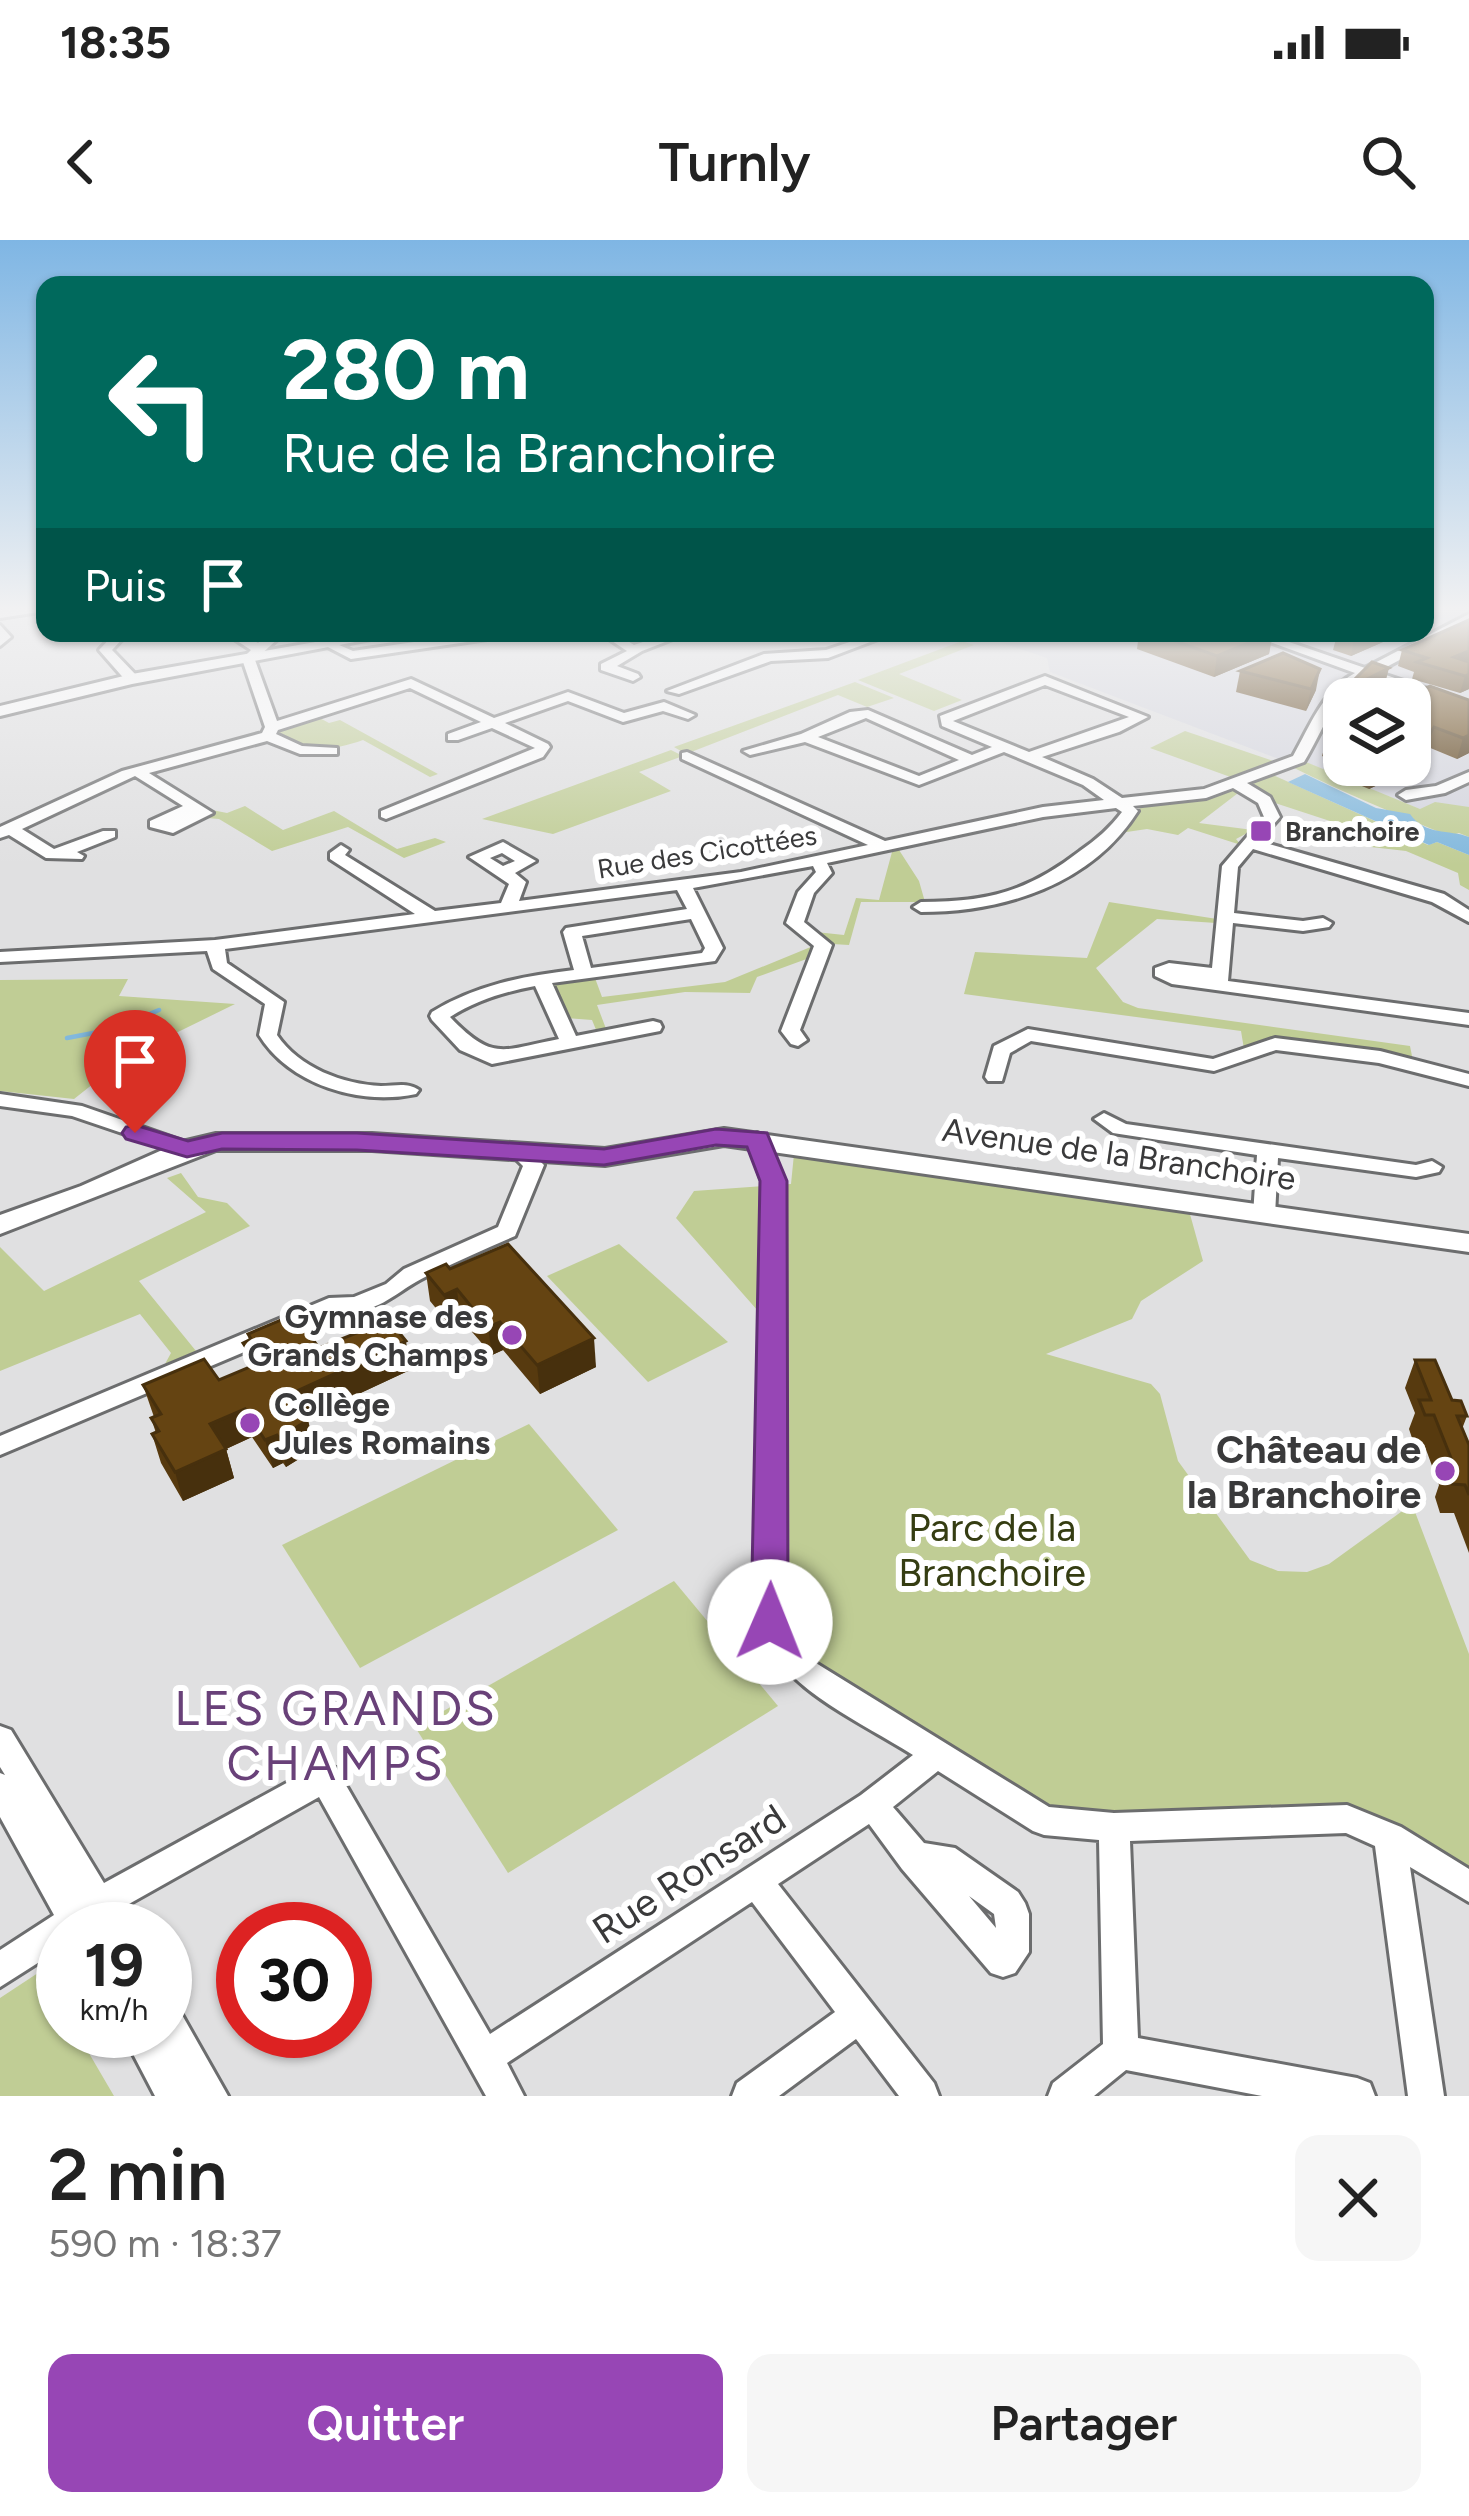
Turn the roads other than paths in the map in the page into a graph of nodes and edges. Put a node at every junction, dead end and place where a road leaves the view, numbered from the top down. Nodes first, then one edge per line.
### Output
1 (76, 693) edge
2 (261, 693) edge
3 (384, 693) edge
4 (431, 693) edge
5 (1013, 693) edge
6 (1078, 693) edge
7 (1336, 693) edge
8 (1426, 693) edge
9 (1469, 708) edge
10 (0, 711) edge
11 (688, 715) dead end
12 (493, 723) junction
13 (270, 731) junction
14 (806, 736) junction
15 (452, 737) dead end
16 (1004, 746) junction
17 (332, 751) dead end
18 (750, 751) dead end
19 (687, 756) dead end
20 (1030, 757) junction
21 (970, 759) junction
22 (136, 771) junction
23 (1469, 776) edge
24 (1238, 784) junction
25 (1406, 795) dead end
26 (1121, 802) junction
27 (194, 807) dead end
28 (386, 814) dead end
29 (5, 831) edge
30 (109, 834) dead end
31 (1251, 844) junction
32 (888, 848) junction
33 (341, 850) dead end
34 (52, 855) junction
35 (76, 856) dead end
36 (819, 863) junction
37 (503, 872) dead end
38 (683, 885) junction
39 (508, 907) junction
40 (921, 907) dead end
41 (697, 913) junction
42 (430, 916) junction
43 (1227, 916) junction
44 (1469, 917) edge
45 (1323, 923) dead end
46 (215, 945) junction
47 (0, 957) edge
48 (584, 975) junction
49 (542, 982) junction
50 (1469, 1019) edge
51 (653, 1027) dead end
52 (798, 1040) dead end
53 (570, 1044) junction
54 (994, 1077) dead end
55 (1469, 1080) edge
56 (409, 1090) dead end
57 (0, 1100) edge
58 (1104, 1119) dead end
59 (757, 1139) junction
60 (187, 1149) junction
61 (1268, 1150) junction
62 (519, 1152) junction
63 (1432, 1167) dead end
64 (1265, 1213) junction
65 (0, 1225) edge
66 (1469, 1243) edge
67 (0, 1446) edge
68 (0, 1739) edge
69 (936, 1755) junction
70 (0, 1787) edge
71 (872, 1805) junction
72 (1114, 1827) junction
73 (1390, 1837) junction
74 (913, 1858) dead end
75 (756, 1881) junction
76 (1469, 1887) edge
77 (78, 1902) edge
78 (82, 1902) edge
79 (122, 1902) edge
80 (36, 1951) edge
81 (0, 1970) edge
82 (860, 2015) junction
83 (1121, 2052) junction
84 (153, 2058) edge
85 (188, 2058) edge
86 (484, 2058) junction
87 (175, 2096) edge
88 (210, 2096) edge
89 (506, 2096) edge
90 (750, 2096) edge
91 (921, 2096) edge
92 (1066, 2096) edge
93 (1357, 2096) edge
94 (1426, 2096) edge

1 - 10 main road
2 - 13 street
3 - 13 street
4 - 12 street
5 - 16 street
6 - 20 street
7 - 24 street, Rue des Cicottées
8 - 9 street
11 - 12 street
12 - 15 street
12 - 28 street
13 - 17 street
13 - 22 street
14 - 18 street
14 - 21 street
14 - 21 street
16 - 20 street
16 - 21 street
19 - 32 street
20 - 26 street
22 - 27 street
22 - 29 street
23 - 25 street
24 - 26 street, Rue des Cicottées
24 - 31 street
26 - 32 street, Rue des Cicottées
26 - 40 street
29 - 34 street
30 - 34 street
31 - 43 street
31 - 44 street
32 - 36 street, Rue des Cicottées
33 - 42 street
34 - 35 street
36 - 38 street, Rue des Cicottées
36 - 52 street
37 - 39 street
38 - 39 street, Rue des Cicottées
38 - 41 street
39 - 42 street, Rue des Cicottées
41 - 48 street
41 - 48 street
42 - 46 street, Rue des Cicottées
43 - 45 street
43 - 50 street
46 - 47 street, Rue des Cicottées
46 - 56 street
48 - 49 street
49 - 53 street
49 - 53 street
51 - 53 street
54 - 55 street
57 - 60 street
58 - 61 street
59 - 62 main road, Avenue de la Branchoire
59 - 64 main road, Avenue de la Branchoire
59 - 69 street
60 - 62 main road, Avenue de la Branchoire
60 - 65 main road, Avenue de la Branchoire
61 - 63 street
61 - 64 street
62 - 67 street
64 - 66 main road, Avenue de la Branchoire
68 - 78 street
69 - 71 street, Rue Ronsard
69 - 72 street
70 - 77 street
71 - 74 street
71 - 75 street, Rue Ronsard
72 - 73 street
72 - 83 street
73 - 76 street
73 - 94 street
75 - 82 street
75 - 86 street, Rue Ronsard
79 - 86 street
80 - 81 street
82 - 90 street
82 - 91 street
83 - 92 street
83 - 93 street
84 - 87 street
85 - 88 street
86 - 89 street

